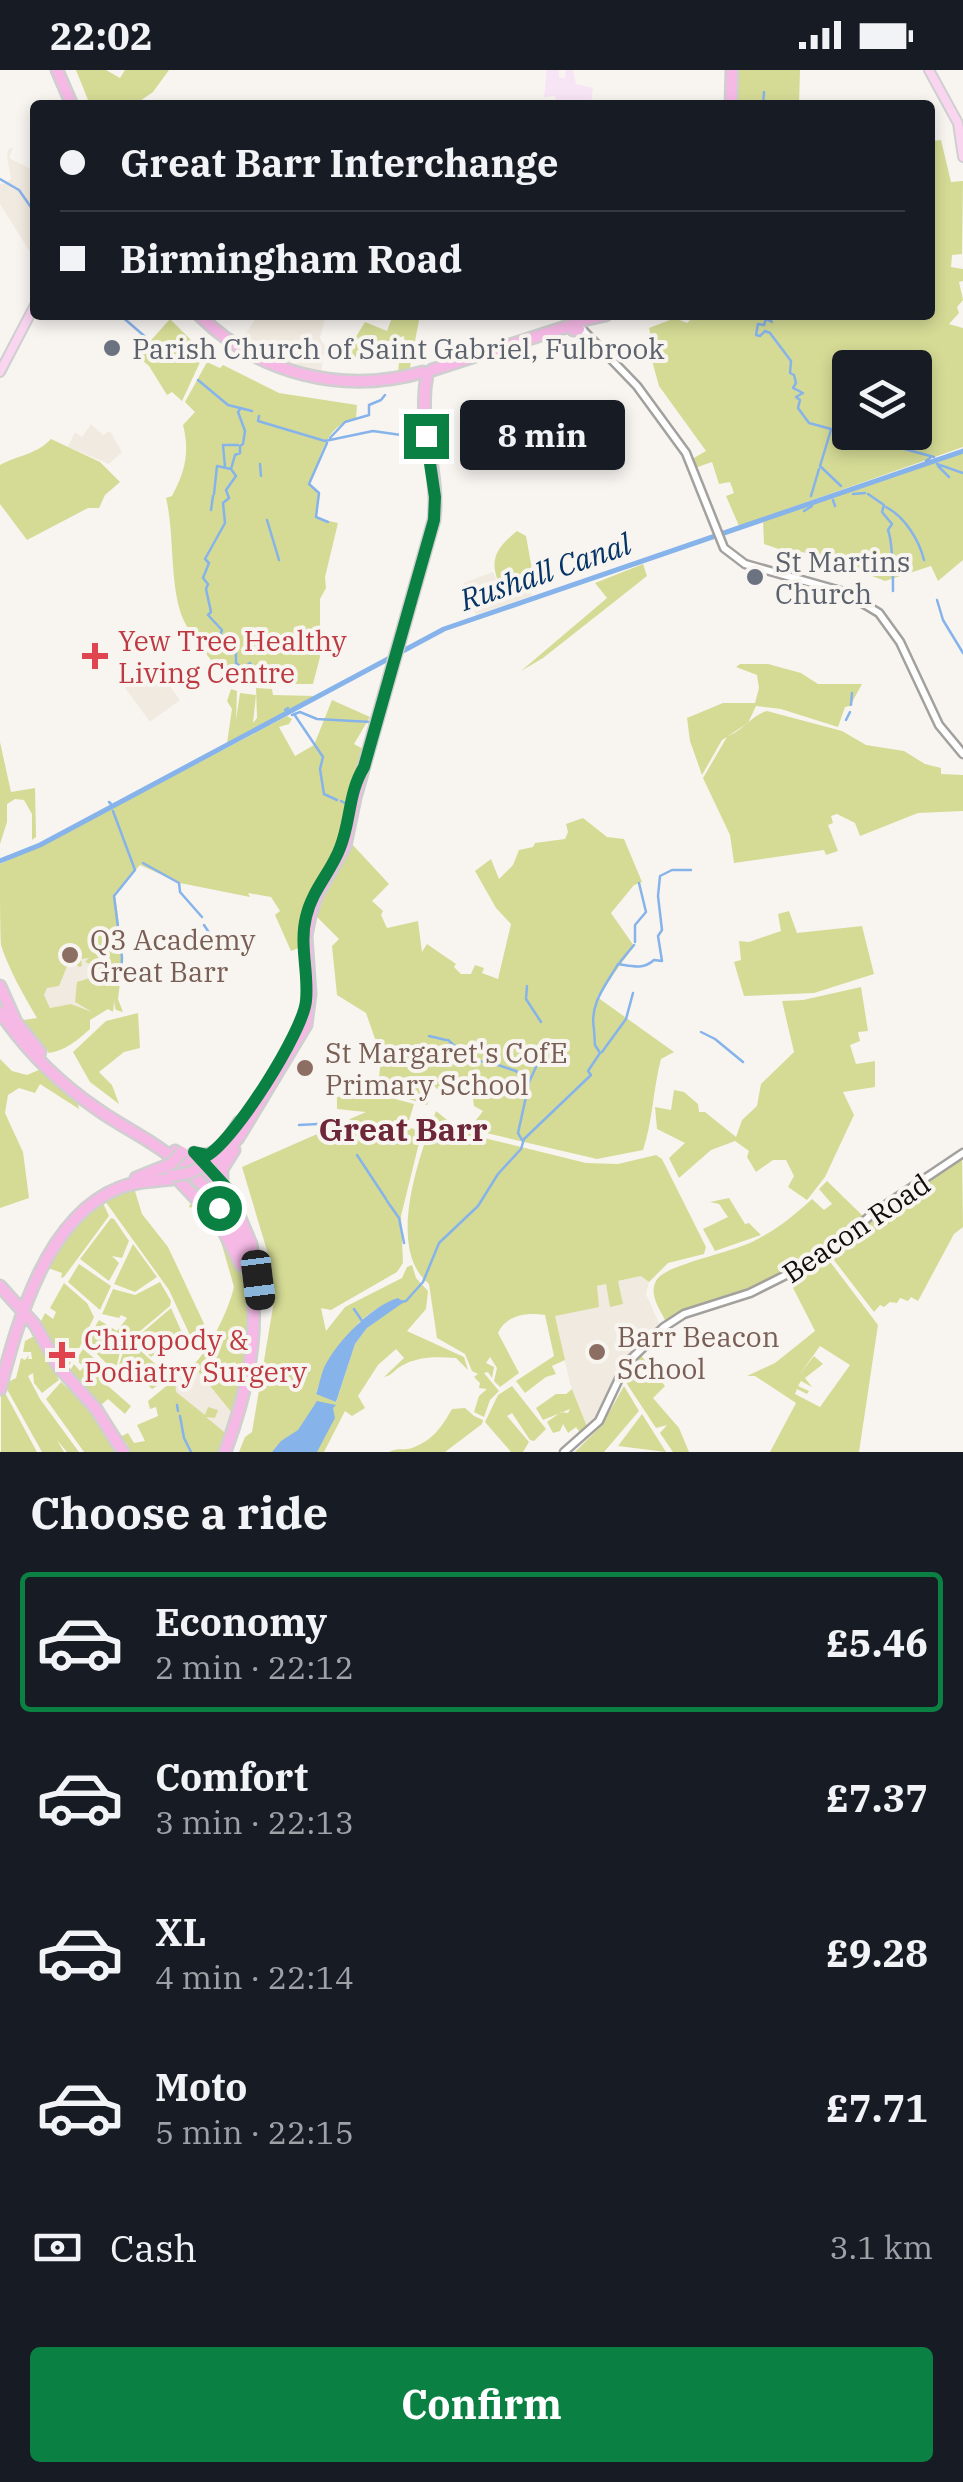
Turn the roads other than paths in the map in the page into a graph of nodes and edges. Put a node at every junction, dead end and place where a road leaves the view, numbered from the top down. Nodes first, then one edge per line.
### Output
1 (57, 70) edge
2 (732, 70) edge
3 (929, 70) edge
4 (70, 100) edge
5 (731, 100) edge
6 (961, 140) edge
7 (963, 157) edge
8 (30, 315) edge
9 (204, 320) edge
10 (594, 320) edge
11 (577, 327) junction
12 (0, 372) edge
13 (426, 373) junction
14 (963, 754) edge
15 (0, 986) edge
16 (0, 1012) edge
17 (301, 1031) junction
18 (91, 1101) junction
19 (252, 1108) junction
20 (149, 1140) junction
21 (188, 1152) junction
22 (963, 1154) edge
23 (171, 1173) junction
24 (119, 1186) junction
25 (184, 1186) junction
26 (217, 1196) junction
27 (57, 1243) junction
28 (45, 1254) junction
29 (39, 1270) junction
30 (0, 1288) edge
31 (24, 1316) junction
32 (258, 1324) junction
33 (1, 1372) edge
34 (0, 1388) edge
35 (568, 1450) edge
36 (122, 1452) edge
37 (228, 1452) edge

1 - 4 highway
2 - 5 highway
3 - 6 main road
6 - 7 main road
8 - 12 main road
9 - 13 highway
10 - 11 highway
11 - 13 highway
11 - 14 main road
13 - 17 highway
15 - 18 highway
16 - 18 highway
16 - 20 highway
17 - 19 highway
17 - 19 highway
18 - 20 highway
19 - 21 highway
19 - 23 highway, bridge
19 - 26 highway
20 - 26 highway
20 - 26 highway
20 - 32 highway
21 - 23 highway, bridge
21 - 26 highway
22 - 35 main road, Beacon Road
23 - 24 highway
23 - 25 highway
24 - 25 highway
24 - 27 highway
24 - 28 highway
25 - 26 highway
26 - 32 highway
26 - 32 highway
27 - 28 highway
27 - 29 highway
28 - 29 highway
29 - 31 highway
29 - 31 highway
30 - 31 highway
31 - 33 highway
31 - 36 highway
32 - 37 highway
33 - 34 highway

